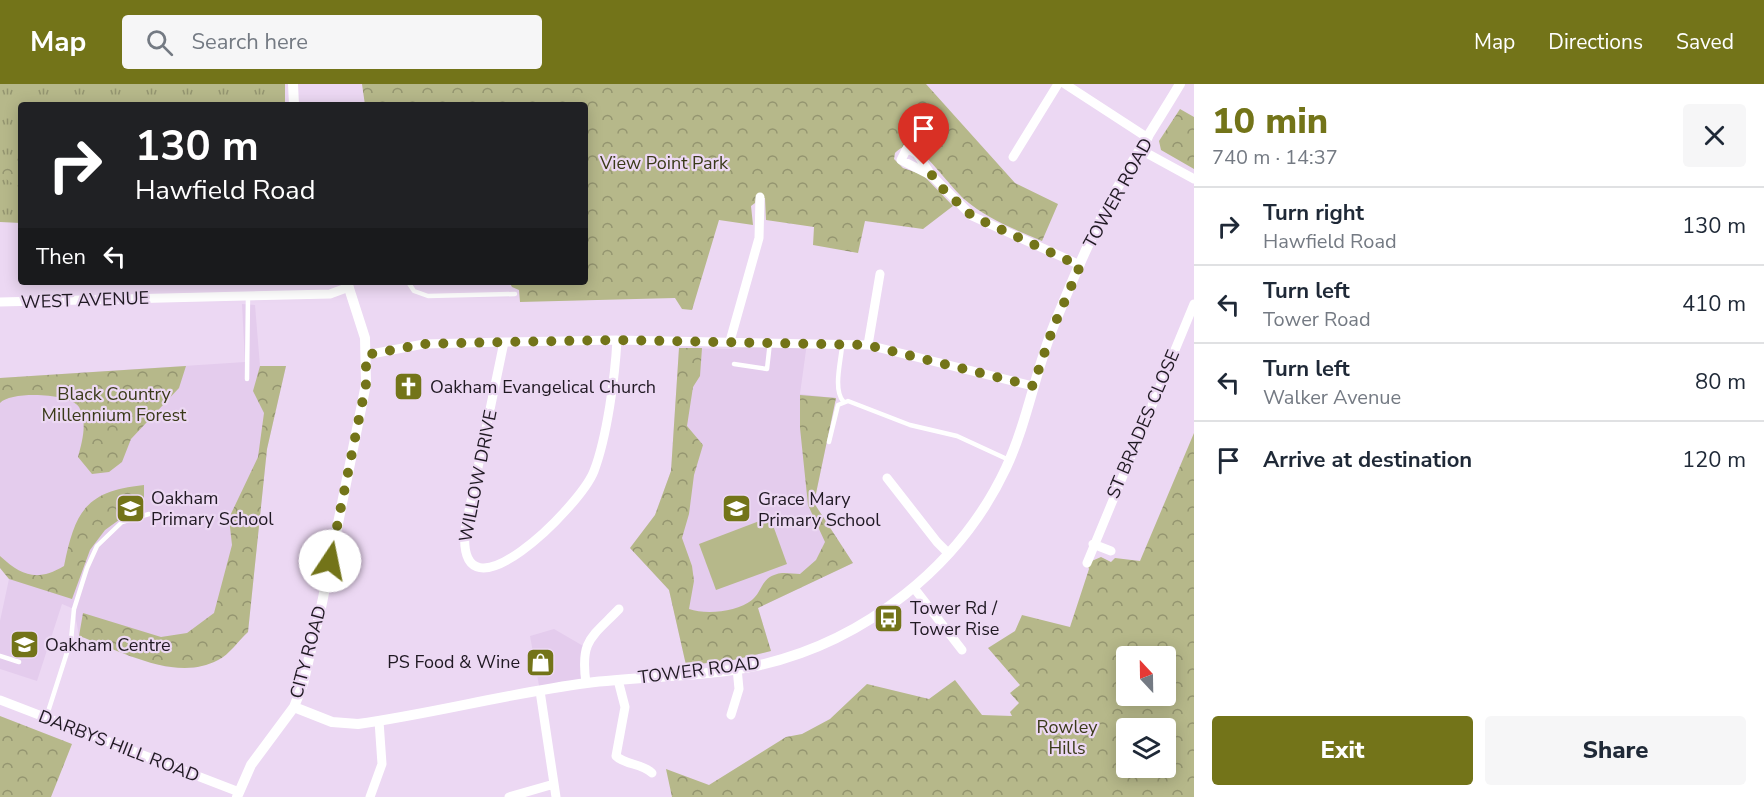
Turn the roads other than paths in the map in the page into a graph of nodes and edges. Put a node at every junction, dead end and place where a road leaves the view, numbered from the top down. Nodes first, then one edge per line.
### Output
1 (293, 84) edge
2 (1058, 84) edge
3 (1065, 84) edge
4 (1180, 84) edge
5 (294, 102) edge
6 (1148, 138) junction
7 (1142, 150) junction
8 (1012, 158) dead end
9 (932, 176) dead end
10 (1194, 179) edge
11 (760, 197) dead end
12 (1080, 266) junction
13 (880, 274) dead end
14 (346, 285) edge
15 (348, 285) edge
16 (411, 285) edge
17 (502, 285) dead end
18 (502, 294) junction
19 (515, 294) dead end
20 (248, 295) junction
21 (0, 302) edge
22 (1194, 304) edge
23 (617, 340) junction
24 (730, 341) junction
25 (504, 342) junction
26 (770, 342) junction
27 (842, 344) junction
28 (867, 345) junction
29 (366, 355) junction
30 (734, 364) dead end
31 (247, 379) dead end
32 (1033, 386) junction
33 (843, 401) junction
34 (829, 442) dead end
35 (1009, 460) junction
36 (887, 478) dead end
37 (149, 514) dead end
38 (1093, 544) junction
39 (1111, 551) dead end
40 (948, 553) junction
41 (1087, 563) dead end
42 (914, 588) junction
43 (619, 609) dead end
44 (962, 650) dead end
45 (0, 656) edge
46 (20, 662) dead end
47 (737, 668) junction
48 (618, 680) junction
49 (586, 683) junction
50 (540, 691) junction
51 (0, 700) edge
52 (294, 707) junction
53 (731, 715) dead end
54 (46, 718) junction
55 (379, 721) junction
56 (652, 773) dead end
57 (554, 784) junction
58 (238, 795) edge
59 (370, 797) edge
60 (509, 797) edge
61 (556, 797) edge

1 - 5 street
2 - 8 street
3 - 6 street
4 - 6 street, TOWER ROAD
6 - 7 street, TOWER ROAD
7 - 10 street
7 - 12 street, TOWER ROAD
9 - 12 street
11 - 24 street
12 - 32 street, TOWER ROAD
13 - 28 street
14 - 20 street, WEST AVENUE
15 - 29 street, CITY ROAD
16 - 18 lane
17 - 18 lane
18 - 19 lane
20 - 21 street, WEST AVENUE
20 - 31 lane
22 - 38 street, ST BRADES CLOSE
23 - 24 street
23 - 25 street
23 - 25 street, WILLOW DRIVE
24 - 26 street
25 - 29 street
26 - 27 street
26 - 30 lane
27 - 28 street
27 - 33 lane
28 - 32 street
29 - 52 street, CITY ROAD
32 - 35 street, TOWER ROAD
33 - 34 lane
33 - 35 lane
35 - 40 street, TOWER ROAD
36 - 40 street
37 - 54 lane
38 - 39 street
38 - 41 street, ST BRADES CLOSE
40 - 42 street, TOWER ROAD
42 - 44 street
42 - 47 street, TOWER ROAD
43 - 49 street
45 - 46 lane
47 - 48 street, TOWER ROAD
47 - 53 street
48 - 49 street, TOWER ROAD
48 - 56 street
49 - 50 street, TOWER ROAD
50 - 55 street, TOWER ROAD
50 - 57 street
51 - 54 street, DARBYS HILL ROAD
52 - 55 street, TOWER ROAD
52 - 58 street, CITY ROAD
54 - 58 street, DARBYS HILL ROAD
55 - 59 street
57 - 60 street
57 - 61 street

